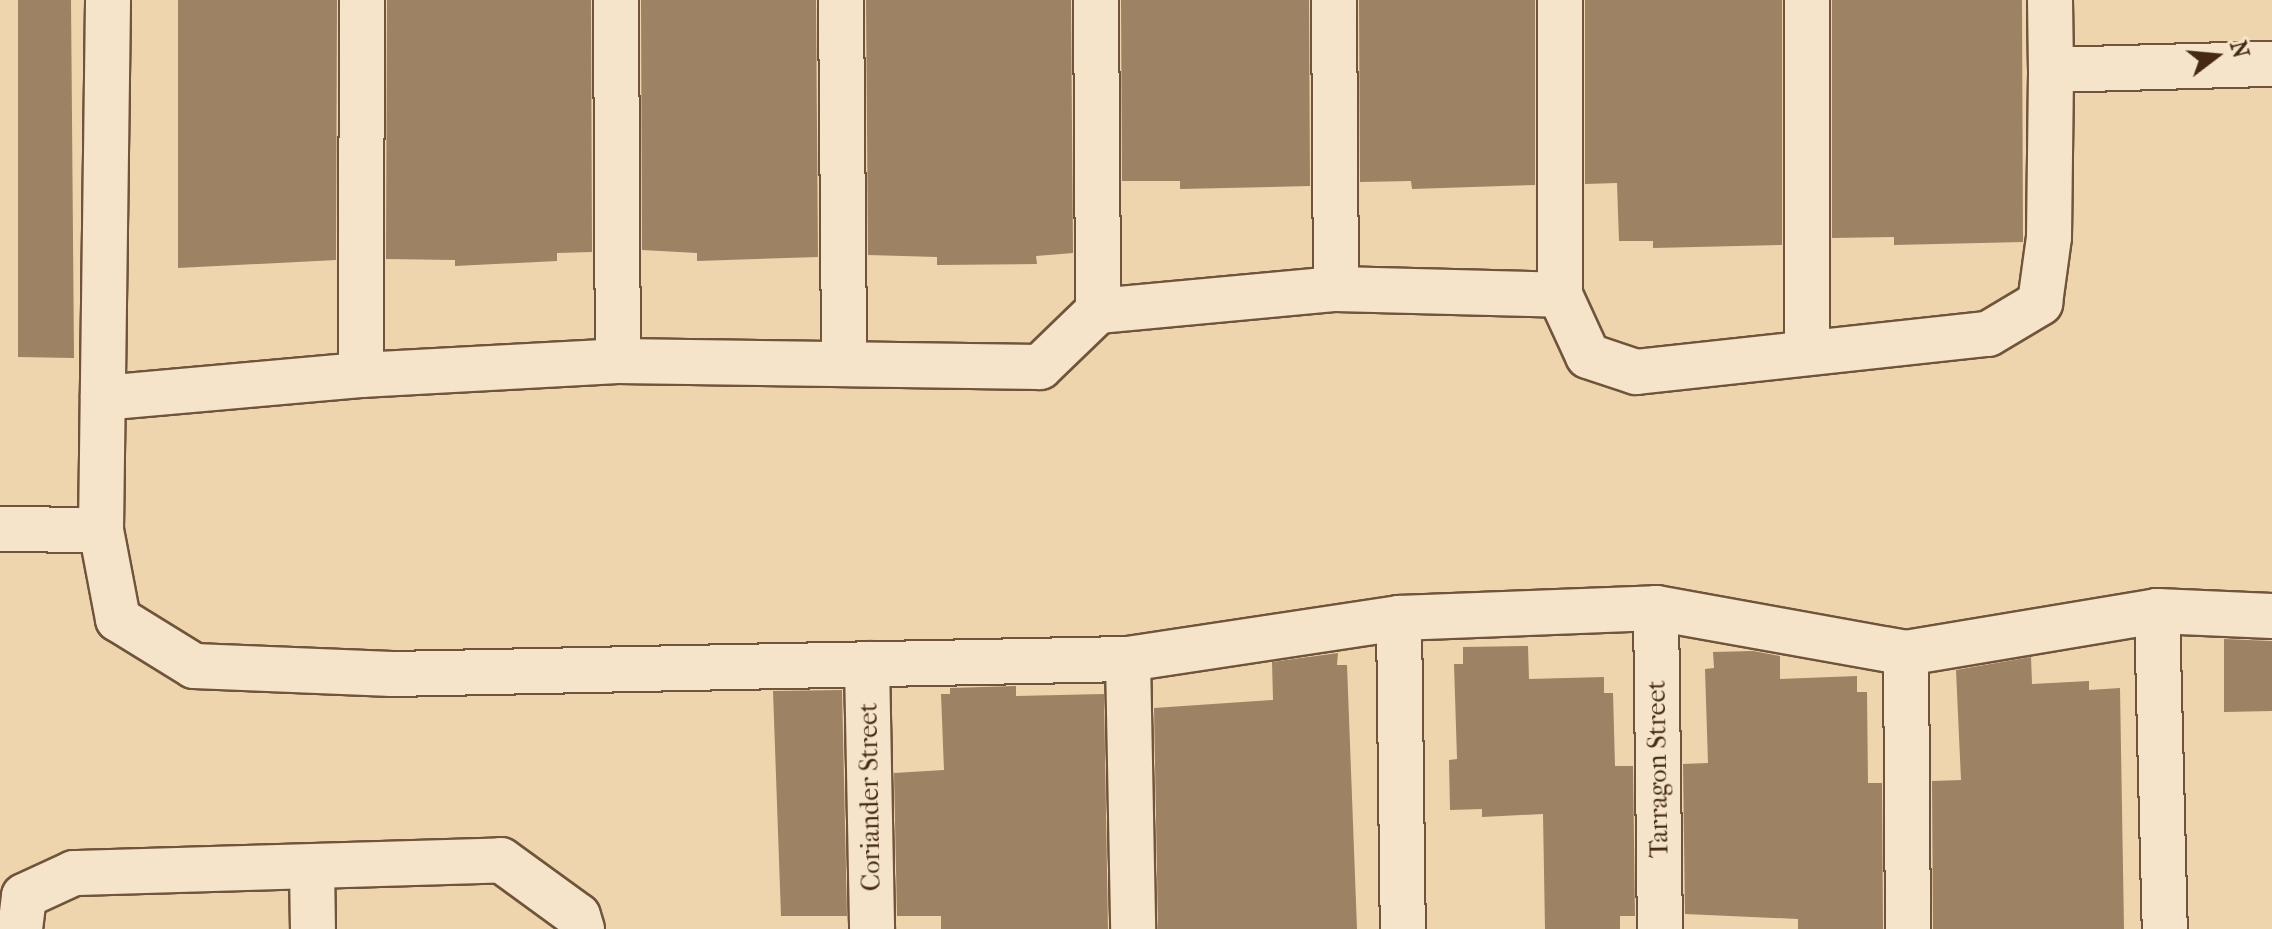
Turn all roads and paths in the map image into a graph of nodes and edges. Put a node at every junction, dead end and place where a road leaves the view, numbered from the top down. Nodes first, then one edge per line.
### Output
1 (108, 0) edge
2 (362, 0) edge
3 (616, 0) edge
4 (841, 0) edge
5 (1096, 0) edge
6 (1334, 0) edge
7 (1560, 0) edge
8 (1807, 0) edge
9 (2050, 0) edge
10 (2272, 64) edge
11 (2051, 70) junction
12 (1336, 289) junction
13 (1560, 295) junction
14 (1098, 311) junction
15 (1807, 350) junction
16 (618, 361) junction
17 (844, 364) junction
18 (361, 375) junction
19 (103, 398) junction
20 (0, 529) edge
21 (101, 530) junction
22 (1656, 608) junction
23 (2157, 611) junction
24 (2272, 616) edge
25 (1399, 618) junction
26 (1906, 653) junction
27 (1128, 659) junction
28 (867, 664) junction
29 (312, 867) junction
30 (15, 906) edge
31 (313, 929) edge
32 (582, 929) edge
33 (872, 929) edge
34 (1133, 929) edge
35 (1403, 929) edge
36 (1660, 929) edge
37 (1908, 929) edge
38 (2165, 929) edge

1 - 19 street
2 - 18 street
3 - 16 street
4 - 17 street
5 - 14 street
6 - 12 street
7 - 13 street
8 - 15 street
9 - 11 street
10 - 11 street
11 - 15 street
12 - 13 street
12 - 14 street
13 - 15 street
14 - 17 street
16 - 17 street
16 - 18 street
18 - 19 street
19 - 21 street
20 - 21 street
21 - 28 street
22 - 25 street
22 - 26 street
22 - 36 street, Tarragon Street
23 - 24 street
23 - 26 street
23 - 38 street
25 - 27 street
25 - 35 street
26 - 37 street
27 - 28 street
27 - 34 street
28 - 33 street, Coriander Street
29 - 30 street
29 - 31 street
29 - 32 street

